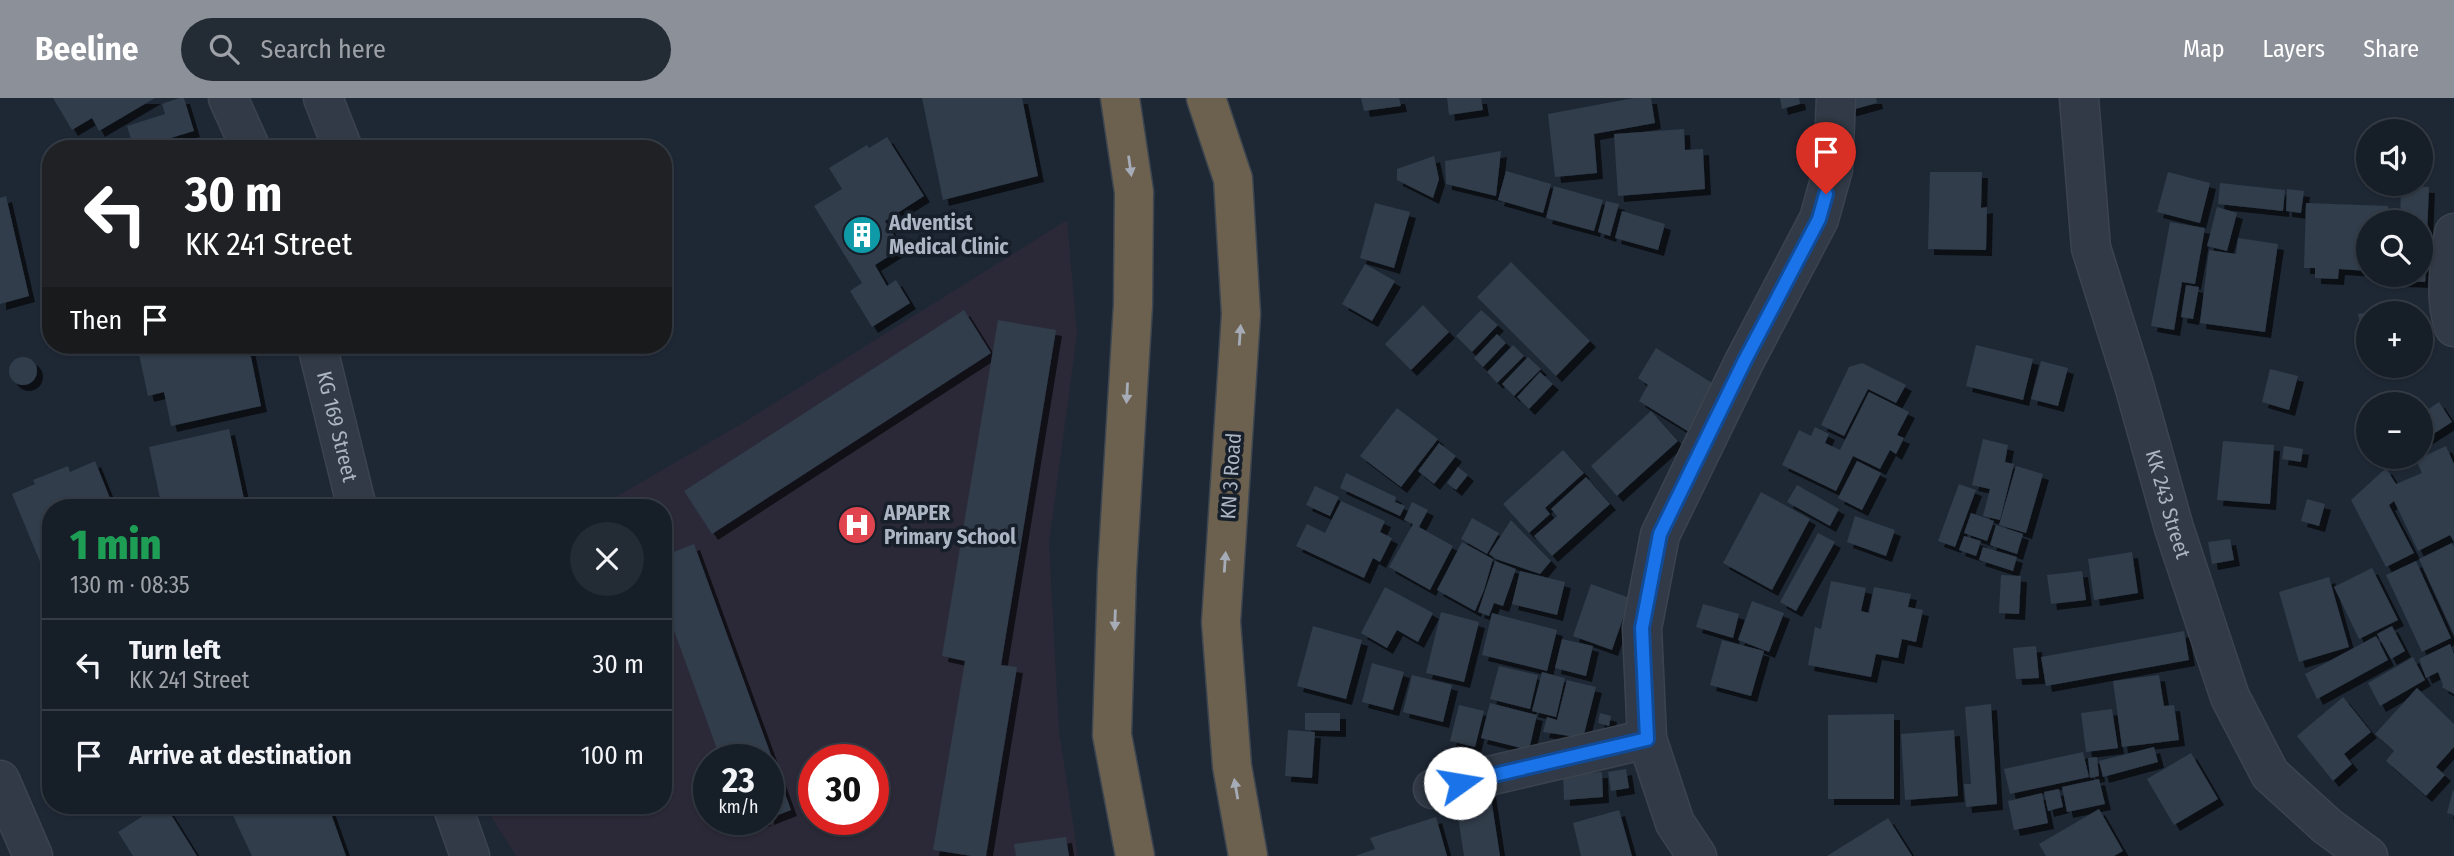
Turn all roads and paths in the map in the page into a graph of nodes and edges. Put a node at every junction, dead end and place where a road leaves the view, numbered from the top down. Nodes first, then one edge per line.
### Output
1 (228, 98) edge
2 (323, 98) edge
3 (1120, 98) edge
4 (1206, 98) edge
5 (1836, 98) edge
6 (2080, 98) edge
7 (247, 140) edge
8 (339, 140) edge
9 (2454, 233) edge
10 (2454, 327) edge
11 (319, 354) edge
12 (355, 499) edge
13 (1647, 739) junction
14 (0, 780) edge
15 (1433, 789) dead end
16 (455, 814) edge
17 (33, 856) edge
18 (470, 856) edge
19 (1135, 856) edge
20 (1248, 856) edge
21 (1697, 856) edge
22 (2368, 856) edge

1 - 7 street
2 - 8 street
3 -> 19 highway
20 -> 4 highway, KN 3 Road
5 - 13 street
6 - 22 street, KK 243 Street
9 - 10 street
11 - 12 street, KG 169 Street
13 - 15 street
13 - 21 street
14 - 17 street
16 - 18 street

